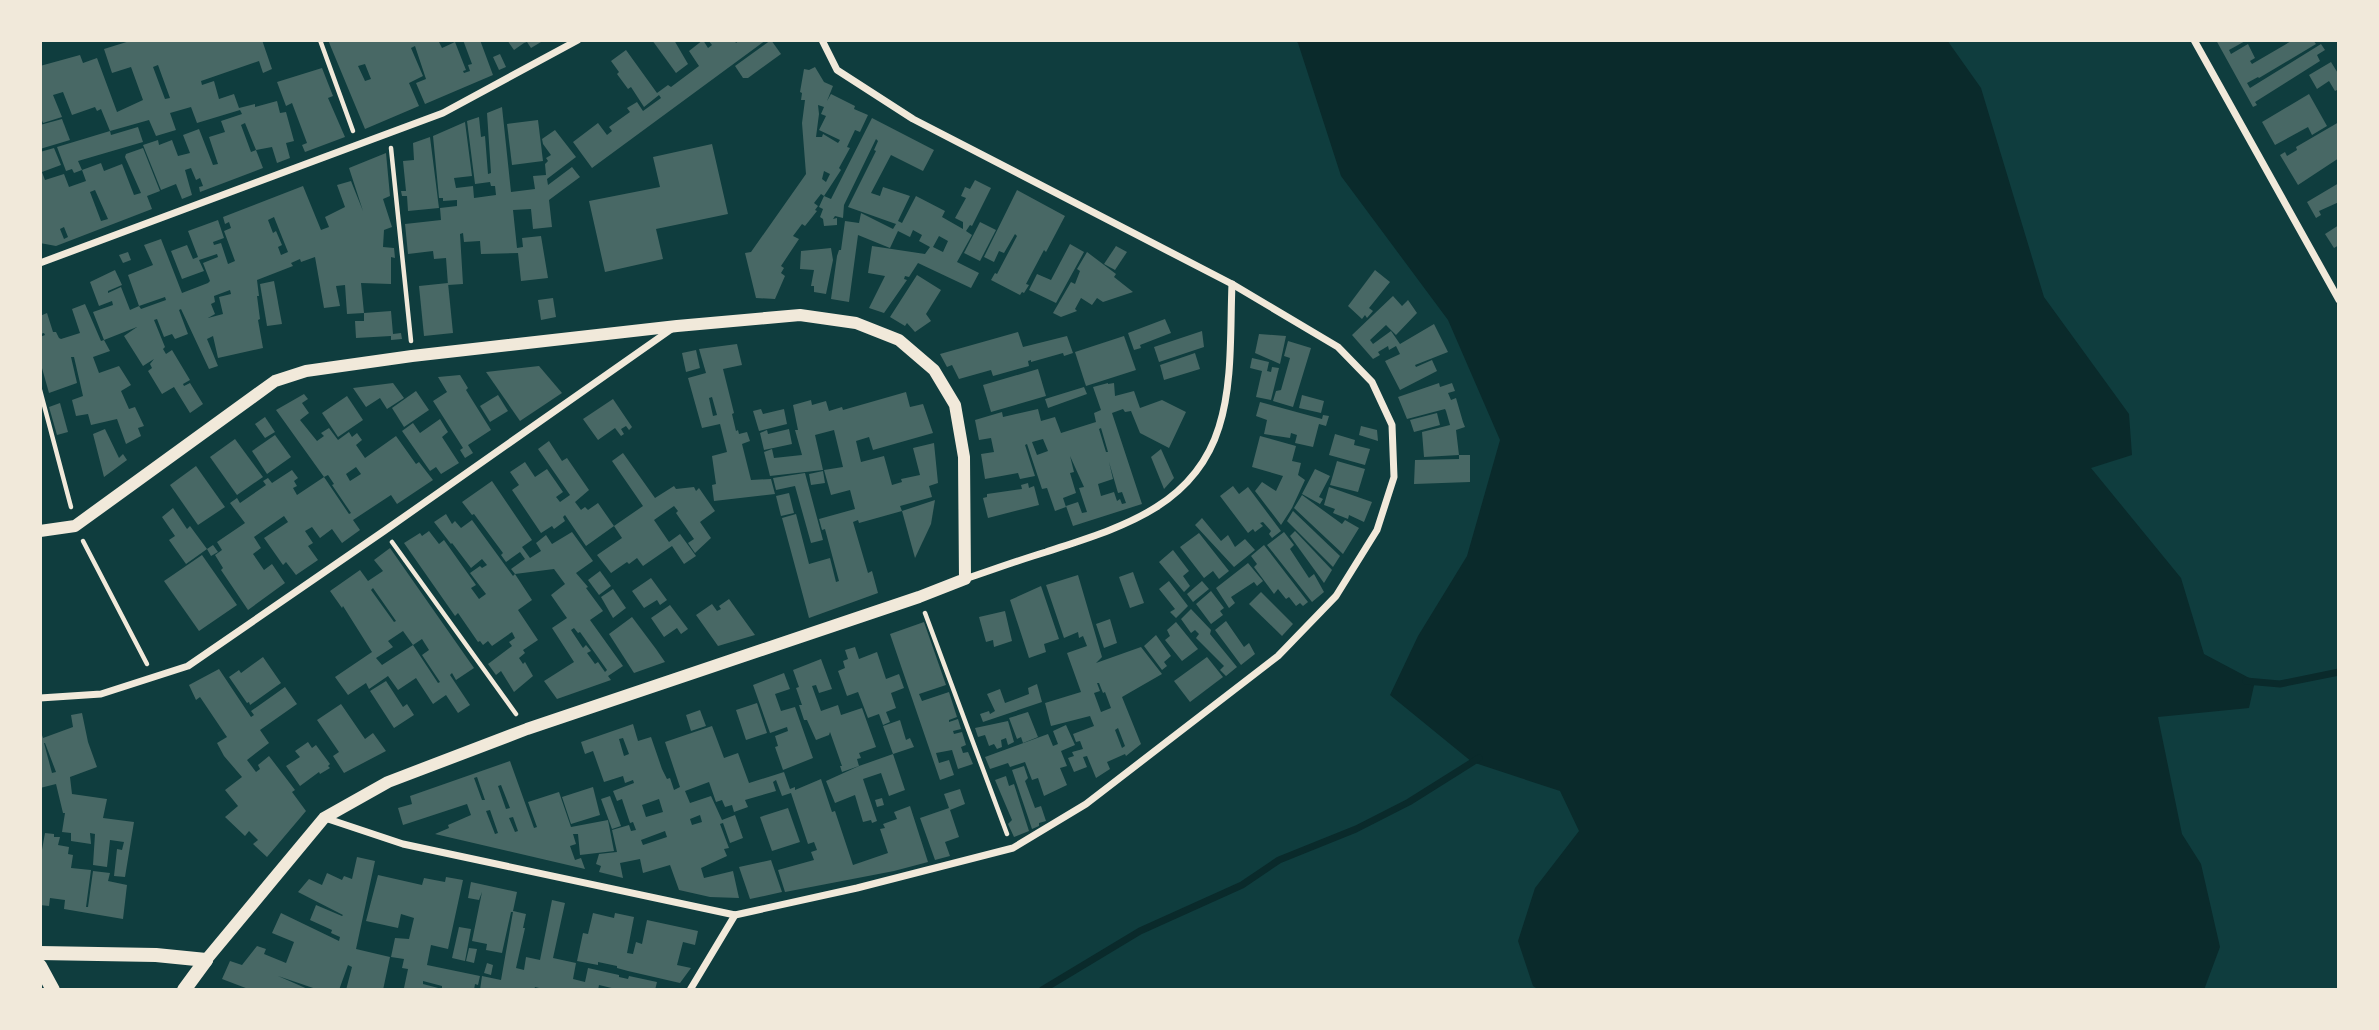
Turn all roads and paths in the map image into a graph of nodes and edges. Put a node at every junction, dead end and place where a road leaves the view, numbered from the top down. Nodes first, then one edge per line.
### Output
1 (320, 40) edge
2 (578, 40) edge
3 (822, 40) edge
4 (2194, 40) edge
5 (390, 133) junction
6 (358, 145) junction
7 (40, 263) edge
8 (1232, 284) junction
9 (2339, 300) edge
10 (677, 326) junction
11 (412, 356) junction
12 (40, 390) edge
13 (75, 526) junction
14 (40, 531) edge
15 (384, 531) junction
16 (965, 579) junction
17 (919, 597) junction
18 (153, 678) junction
19 (40, 698) edge
20 (527, 729) junction
21 (324, 818) junction
22 (1013, 848) junction
23 (735, 915) junction
24 (40, 953) edge
25 (206, 960) junction
26 (40, 966) edge
27 (53, 990) edge
28 (184, 990) edge
29 (690, 990) edge

1 - 6 path
2 - 5 street
3 - 8 street
4 - 9 street
5 - 6 street
5 - 11 path
6 - 7 street
8 - 16 street
8 - 22 street
10 - 11 street
10 - 15 street
10 - 16 street
11 - 13 street
12 - 13 path
13 - 14 street
13 - 18 path
15 - 18 street
15 - 20 path
16 - 17 street
17 - 20 street
17 - 22 path
18 - 19 street
20 - 21 street
21 - 23 street
21 - 25 street
22 - 23 street
23 - 29 street
24 - 25 main road
25 - 28 main road
26 - 27 main road

